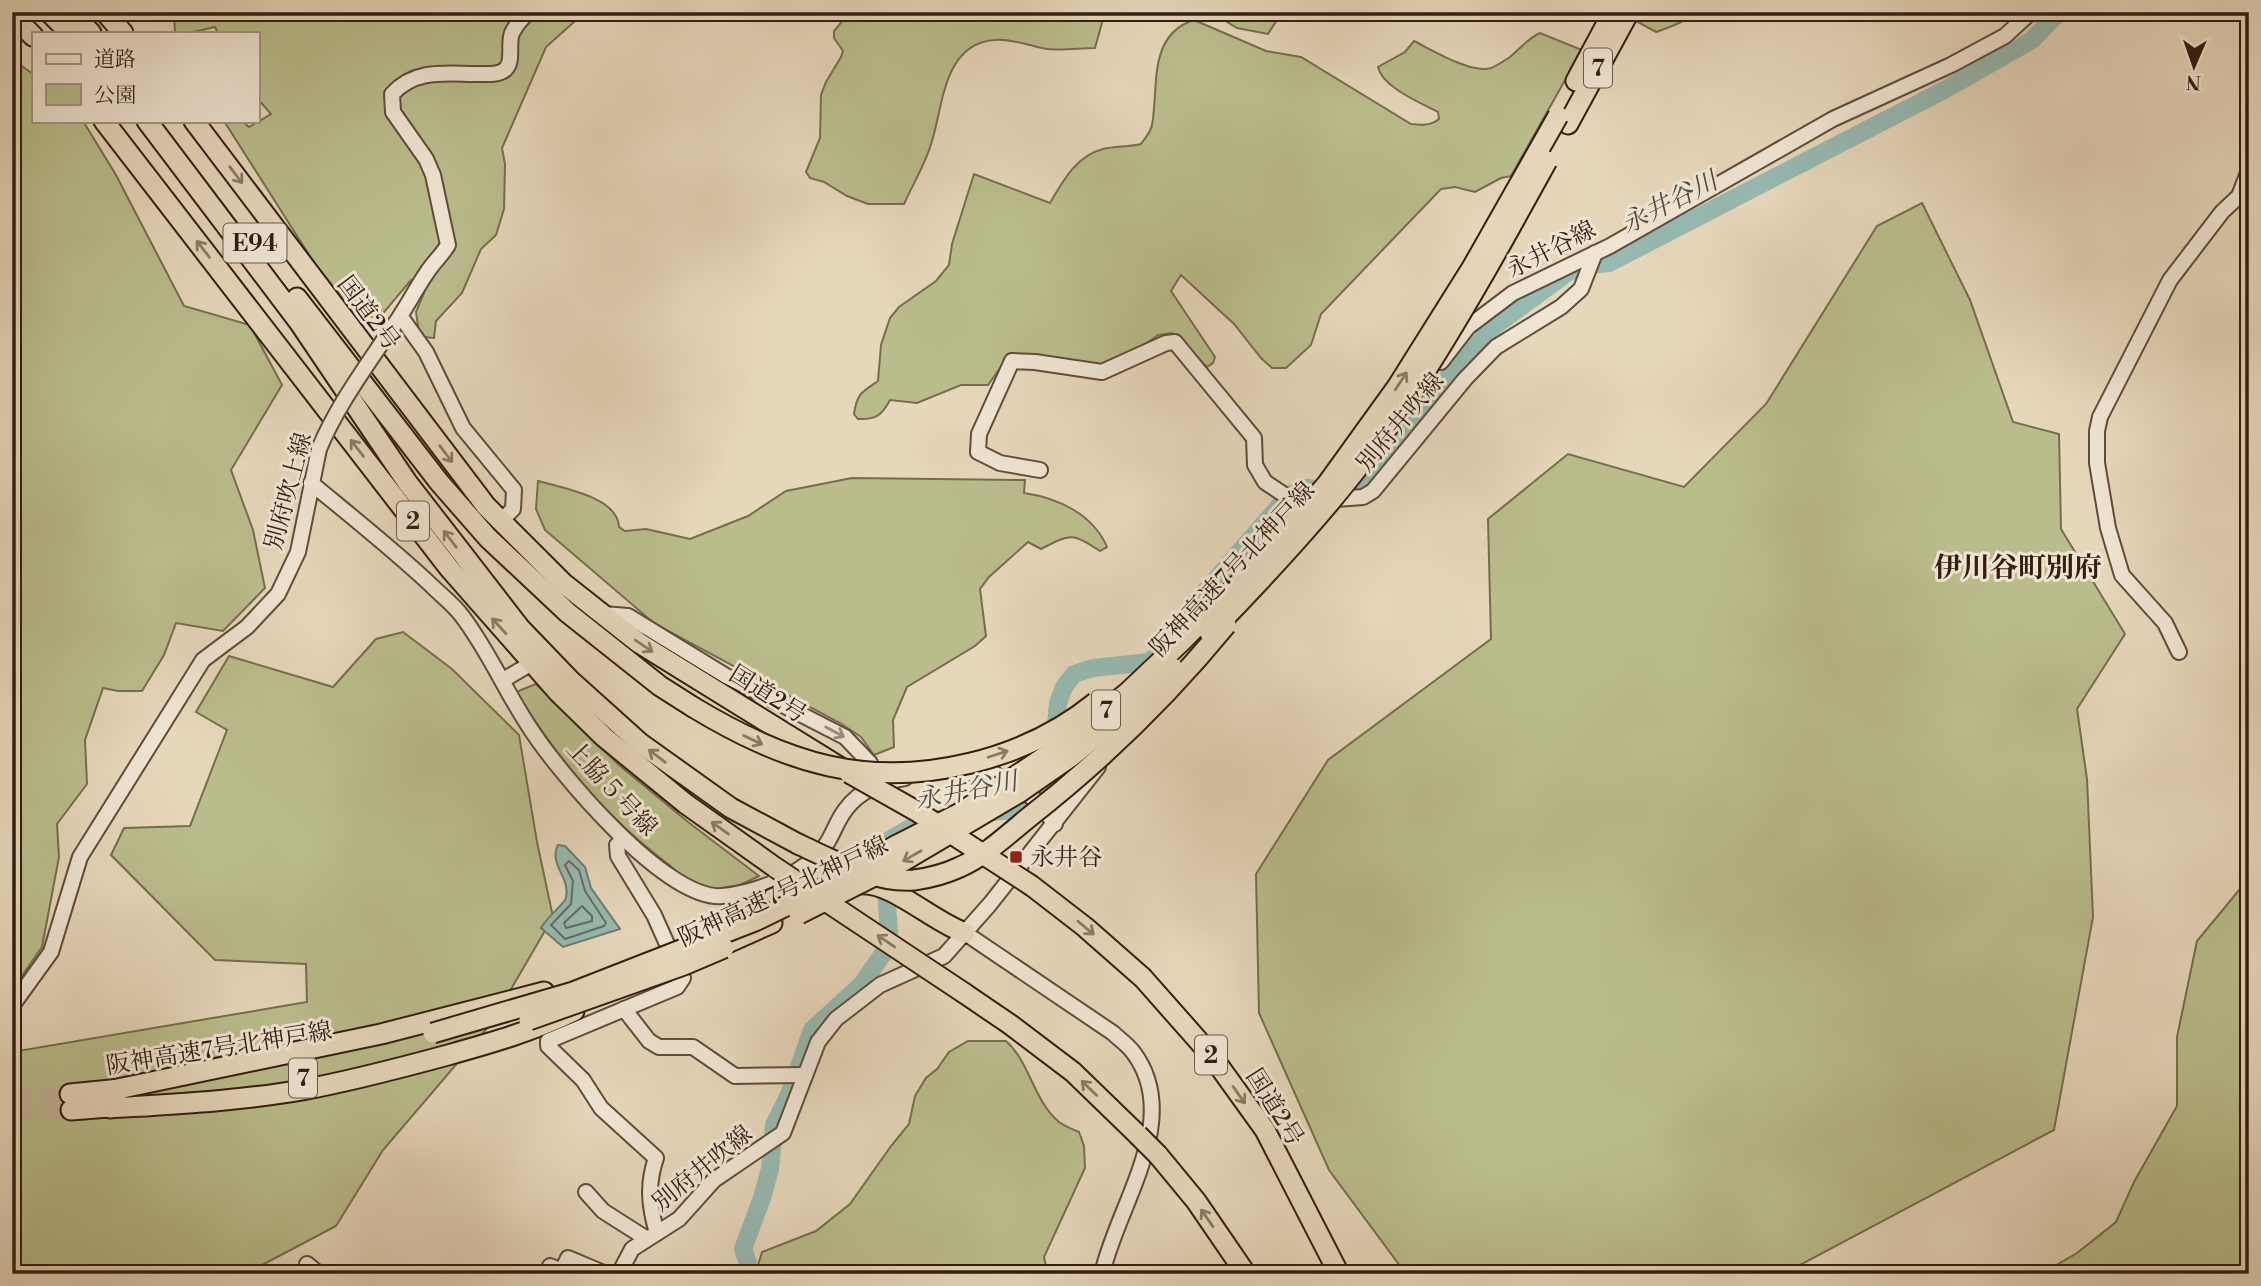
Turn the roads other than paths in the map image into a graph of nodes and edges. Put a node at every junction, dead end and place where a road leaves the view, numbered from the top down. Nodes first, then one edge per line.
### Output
1 (49, 12) edge
2 (69, 12) edge
3 (105, 12) edge
4 (529, 12) edge
5 (1613, 12) edge
6 (1629, 12) edge
7 (2031, 12) edge
8 (12, 15) edge
9 (69, 32) edge
10 (90, 32) edge
11 (122, 32) edge
12 (32, 35) edge
13 (105, 122) edge
14 (148, 122) edge
15 (164, 122) edge
16 (195, 122) edge
17 (2249, 170) edge
18 (1595, 253) junction
19 (401, 317) junction
20 (1040, 470) dead end
21 (312, 483) junction
22 (1336, 499) junction
23 (1320, 519) junction
24 (501, 521) junction
25 (1261, 571) junction
26 (602, 614) junction
27 (2179, 652) dead end
28 (532, 663) junction
29 (503, 680) junction
30 (878, 786) junction
31 (1055, 824) junction
32 (624, 839) junction
33 (965, 933) junction
34 (12, 1006) edge
35 (624, 1009) junction
36 (799, 1075) junction
37 (109, 1099) junction
38 (70, 1102) tunnel mouth
39 (586, 1192) dead end
40 (652, 1236) junction
41 (307, 1264) dead end
42 (550, 1266) dead end
43 (319, 1274) edge
44 (606, 1274) edge
45 (619, 1274) edge
46 (1102, 1274) edge
47 (1246, 1274) edge
48 (1335, 1274) edge

1 - 9 highway
2 - 10 highway
3 - 11 highway
4 - 19 street, 別府吹上線
25 -> 5 highway, 阪神高速7号北神戸線 / 7, bridge
6 - 25 highway, 阪神高速7号北神戸線 / 7, bridge
7 - 18 street, 永井谷線
8 - 12 highway
28 -> 13 highway, 2
25 -> 14 highway, E94, bridge
15 -> 25 highway, E94, bridge
16 -> 24 highway, 国道2号 / 2
17 - 27 street
18 - 22 street, 永井谷線
18 - 22 street, 別府井吹線
19 - 21 street, 別府吹上線, bridge
19 - 24 street
20 - 23 street
21 - 29 street, 上脇５号線
21 - 34 street, 別府吹上線
22 - 23 street, 別府井吹線
23 - 31 street, 別府井吹線
24 - 26 highway, 国道2号 / 2
25 - 37 highway, 阪神高速7号北神戸線 / 7, bridge
25 -> 37 highway, 阪神高速7号北神戸線 / 7, bridge
26 -> 30 street
26 -> 48 highway, 国道2号 / 2, bridge
28 - 29 street
47 -> 28 highway, 2, bridge
29 - 32 street, 上脇５号線
30 - 31 street, 上脇５号線, bridge
30 - 32 street, 上脇５号線
31 - 33 street, 別府井吹線
32 - 35 street
33 - 36 street, 別府井吹線
33 - 37 highway
33 - 37 highway
33 - 46 street
35 - 36 street
35 - 40 street
36 - 40 street, 別府井吹線
37 - 38 highway, 阪神高速7号北神戸線 / 7
39 - 40 street
40 - 45 street, 別府井吹線
41 - 43 street
42 - 44 street

